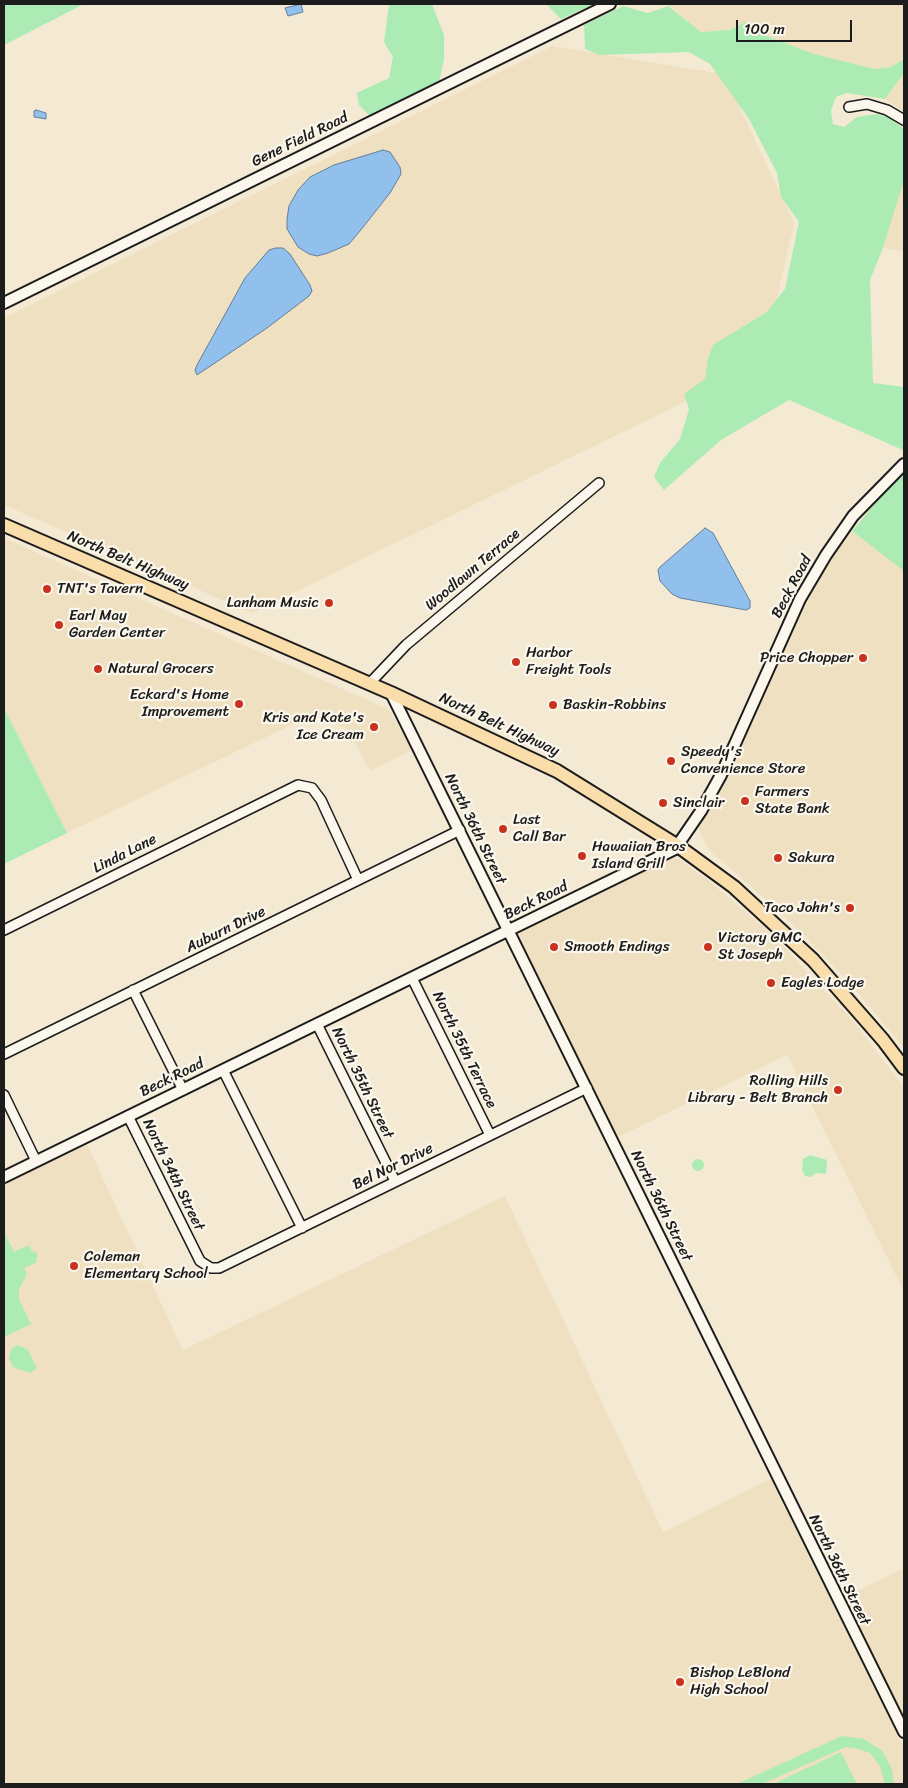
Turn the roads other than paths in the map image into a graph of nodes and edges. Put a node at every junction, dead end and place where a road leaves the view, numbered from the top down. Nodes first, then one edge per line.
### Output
1 (610, 4) edge
2 (850, 107) dead end
3 (904, 120) edge
4 (4, 303) edge
5 (904, 464) edge
6 (599, 483) dead end
7 (4, 525) edge
8 (369, 684) junction
9 (391, 693) junction
10 (460, 830) junction
11 (678, 846) junction
12 (358, 880) junction
13 (4, 930) edge
14 (508, 931) junction
15 (412, 978) junction
16 (133, 990) junction
17 (317, 1024) junction
18 (4, 1054) edge
19 (904, 1068) edge
20 (223, 1070) junction
21 (586, 1088) junction
22 (183, 1090) junction
23 (4, 1095) edge
24 (128, 1116) junction
25 (490, 1135) junction
26 (36, 1161) junction
27 (4, 1177) edge
28 (395, 1181) junction
29 (302, 1228) junction
30 (211, 1268) joint
31 (904, 1732) edge

1 - 4 street, Gene Field Road
2 - 3 street
5 - 11 street, Beck Road
6 - 8 street, Woodlawn Terrace
7 - 8 main road, North Belt Highway
8 - 9 main road, North Belt Highway
9 - 10 street, North 36th Street
9 - 11 main road, North Belt Highway
10 - 12 street, Auburn Drive
10 - 14 street, North 36th Street
11 - 14 street, Beck Road
11 - 19 main road, North Belt Highway
12 - 13 street, Linda Lane
12 - 16 street, Auburn Drive
14 - 15 street, Beck Road
14 - 21 street, North 36th Street
15 - 17 street, Beck Road
15 - 25 street, North 35th Terrace
16 - 18 street, Auburn Drive
16 - 22 street
17 - 20 street, Beck Road
17 - 28 street, North 35th Street
20 - 22 street, Beck Road
20 - 29 street
21 - 25 street, Bel Nor Drive
21 - 31 street, North 36th Street
22 - 24 street, Beck Road
23 - 26 street
24 - 26 street, Beck Road
24 - 30 street, North 34th Street
25 - 28 street, Bel Nor Drive
26 - 27 street, Beck Road
28 - 29 street, Bel Nor Drive
29 - 30 street, Bel Nor Drive

